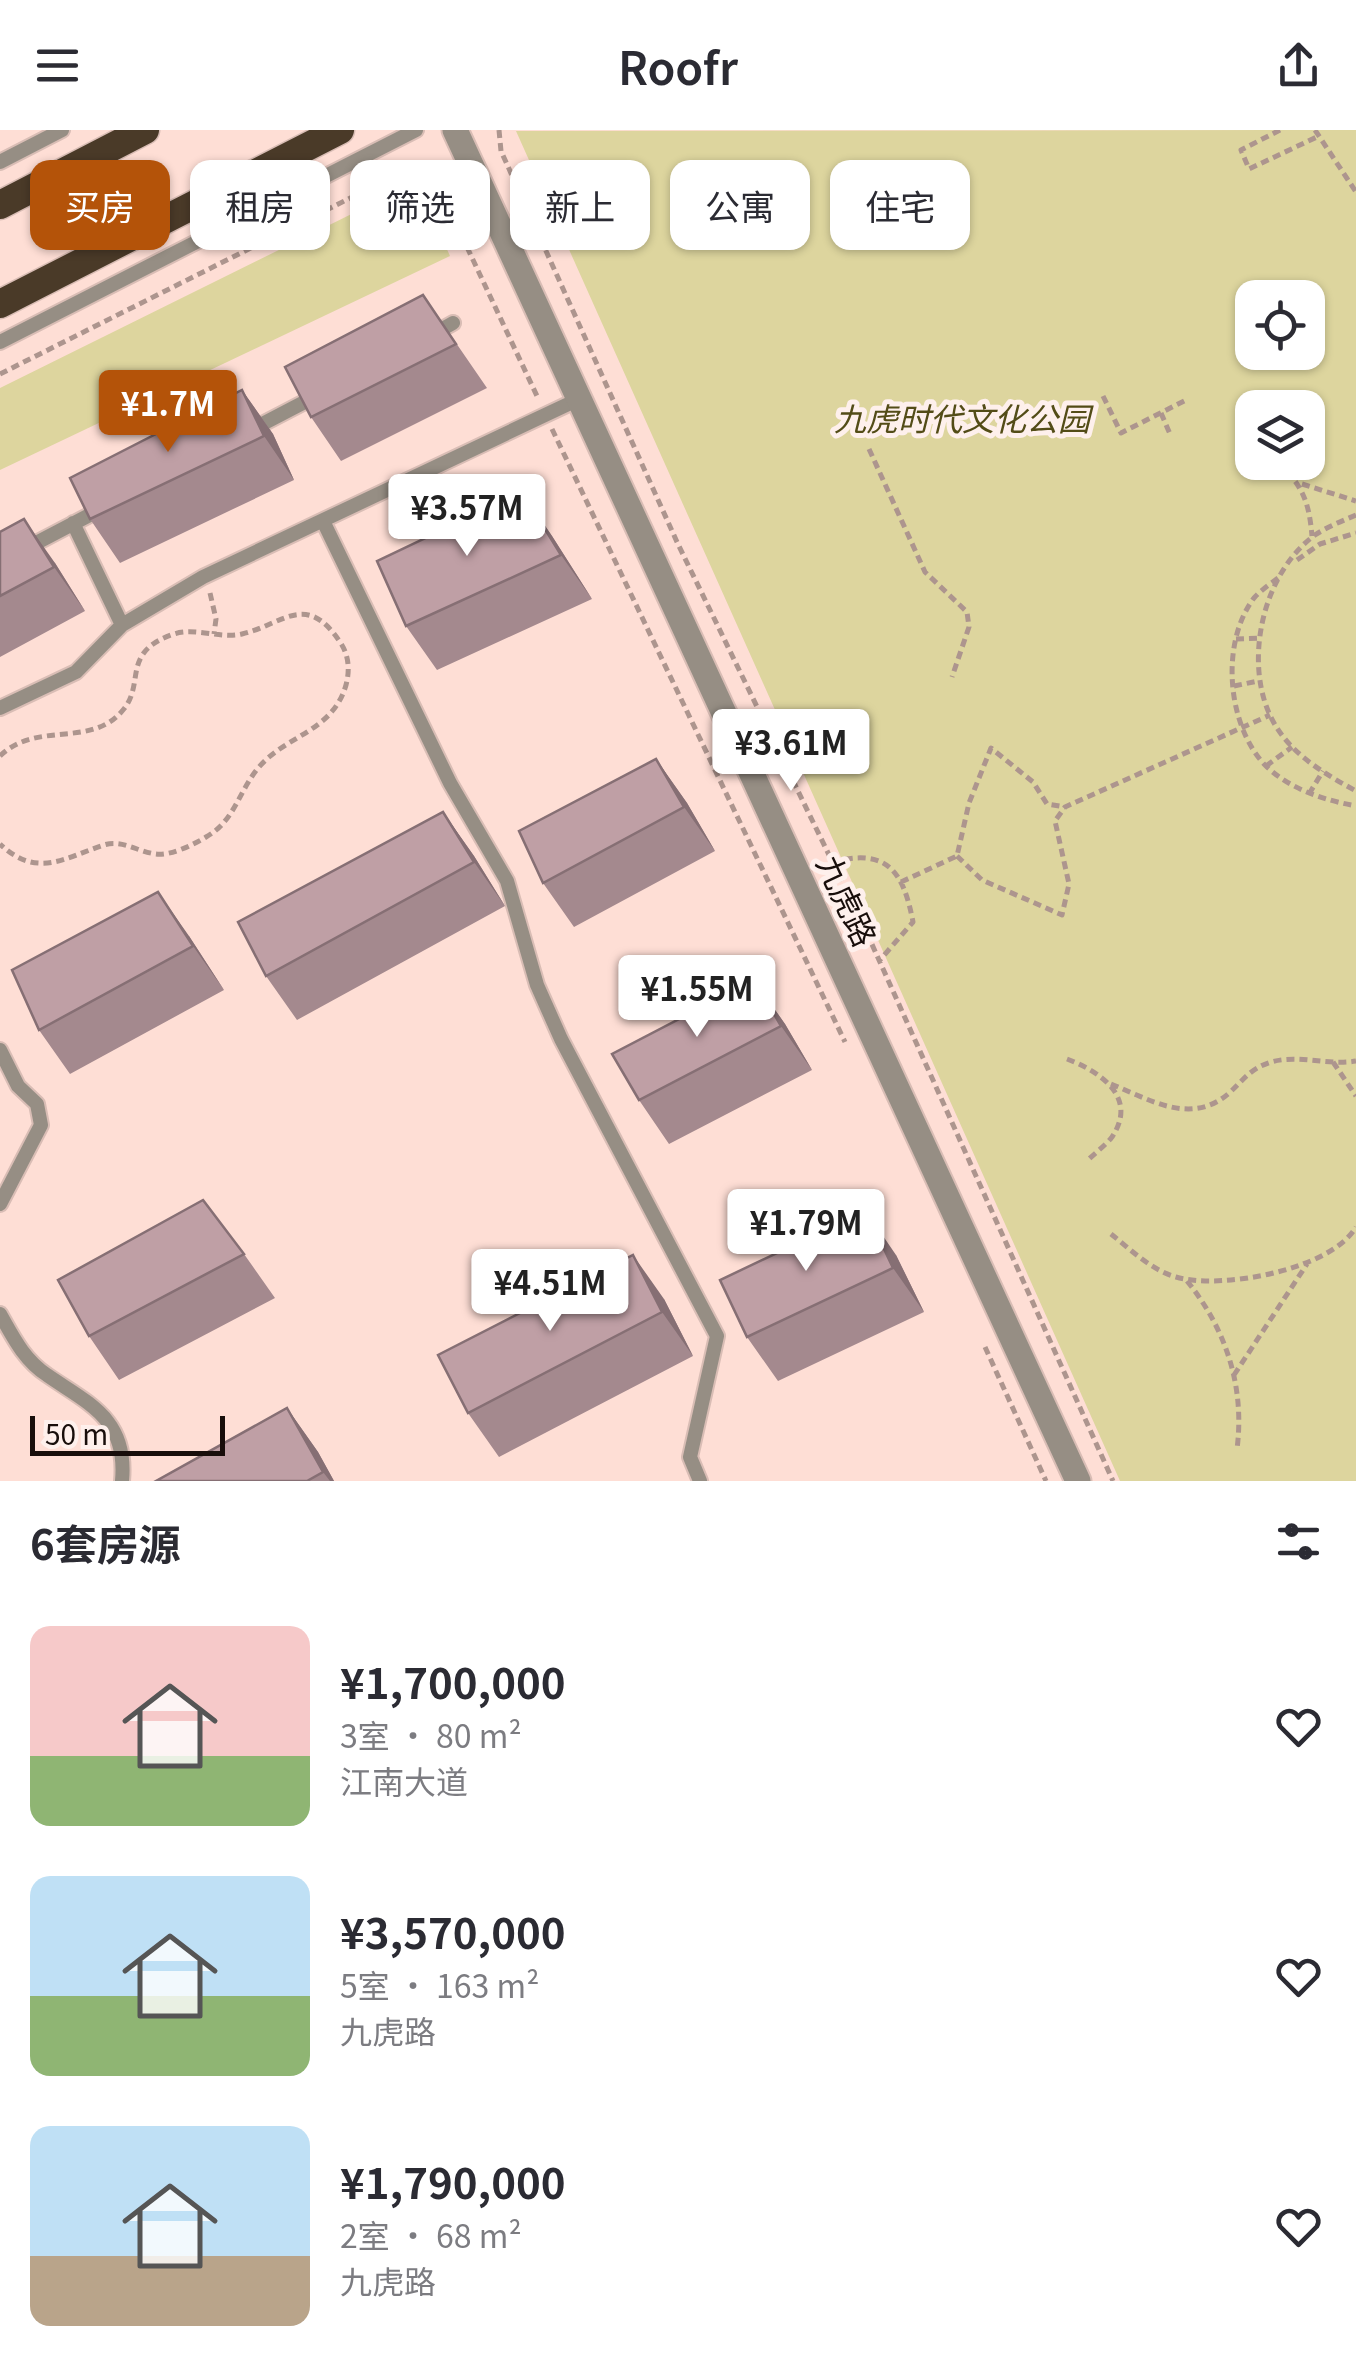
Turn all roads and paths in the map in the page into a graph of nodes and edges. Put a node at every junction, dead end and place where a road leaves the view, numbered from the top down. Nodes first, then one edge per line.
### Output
1 (62, 130) edge
2 (145, 130) edge
3 (340, 130) edge
4 (416, 130) edge
5 (455, 130) edge
6 (498, 130) edge
7 (1280, 130) edge
8 (1317, 133) edge
9 (0, 162) edge
10 (1356, 192) edge
11 (0, 204) edge
12 (0, 304) edge
13 (454, 324) dead end
14 (0, 342) edge
15 (419, 342) edge
16 (0, 374) edge
17 (332, 387) edge
18 (1103, 396) dead end
19 (579, 399) junction
20 (1188, 399) dead end
21 (1161, 413) junction
22 (546, 416) junction
23 (1170, 434) dead end
24 (228, 442) edge
25 (869, 449) dead end
26 (1298, 480) edge
27 (1302, 484) junction
28 (1356, 501) edge
29 (107, 505) edge
30 (1356, 515) edge
31 (324, 522) junction
32 (73, 524) junction
33 (1356, 533) edge
34 (1312, 536) junction
35 (0, 562) edge
36 (1290, 564) junction
37 (1284, 573) junction
38 (202, 576) junction
39 (122, 625) junction
40 (214, 634) junction
41 (1236, 638) junction
42 (1261, 638) junction
43 (952, 677) dead end
44 (1258, 681) junction
45 (1234, 686) junction
46 (0, 708) edge
47 (1270, 715) junction
48 (1242, 727) junction
49 (1292, 747) junction
50 (0, 756) edge
51 (1266, 766) junction
52 (1323, 771) junction
53 (1356, 790) edge
54 (1309, 794) junction
55 (1356, 806) edge
56 (1065, 808) junction
57 (0, 844) edge
58 (957, 856) junction
59 (832, 862) junction
60 (901, 882) junction
61 (879, 961) junction
62 (0, 1050) edge
63 (851, 1056) dead end
64 (1067, 1059) dead end
65 (1356, 1061) edge
66 (1333, 1062) junction
67 (1111, 1084) junction
68 (1356, 1096) edge
69 (1088, 1160) dead end
70 (0, 1204) edge
71 (1356, 1227) edge
72 (1110, 1234) dead end
73 (1356, 1240) edge
74 (1343, 1243) junction
75 (1309, 1262) junction
76 (1185, 1278) junction
77 (0, 1314) edge
78 (982, 1340) dead end
79 (1234, 1375) junction
80 (1237, 1449) dead end
81 (122, 1481) edge
82 (700, 1481) edge
83 (1046, 1481) edge
84 (1078, 1481) edge
85 (1114, 1481) edge

1 - 9 lane
2 - 11 highway
3 - 12 highway
4 - 14 lane
5 - 19 street, 九虎路
6 - 59 path
7 - 8 path
8 - 10 path
13 - 15 lane
16 - 22 path
17 - 24 lane
18 - 21 path
19 - 22 lane
19 - 84 street, 九虎路
20 - 21 path
21 - 23 path
22 - 31 lane
22 - 63 path
25 - 43 path
26 - 27 path
27 - 28 path
27 - 34 path
29 - 32 lane
30 - 34 path
31 - 38 lane
31 - 82 lane
32 - 35 lane
32 - 39 lane
33 - 36 path
34 - 36 path
36 - 37 path
37 - 41 path
37 - 42 path
38 - 39 lane
38 - 40 path
39 - 46 lane
40 - 50 path
40 - 57 path
41 - 42 path
41 - 45 path
42 - 44 path
44 - 45 path
44 - 47 path
45 - 48 path
47 - 48 path
47 - 49 path
48 - 51 path
48 - 56 path
49 - 51 path
49 - 52 path
51 - 54 path
52 - 53 path
52 - 54 path
54 - 55 path
56 - 58 path
56 - 58 path
58 - 60 path
59 - 60 path
59 - 61 path
60 - 61 path
61 - 85 path
62 - 70 lane
64 - 67 path
65 - 66 path
66 - 67 path
66 - 68 path
67 - 69 path
71 - 74 path
72 - 76 path
73 - 74 path
74 - 75 path
75 - 76 path
75 - 79 path
76 - 79 path
77 - 81 lane
78 - 83 path
79 - 80 path

